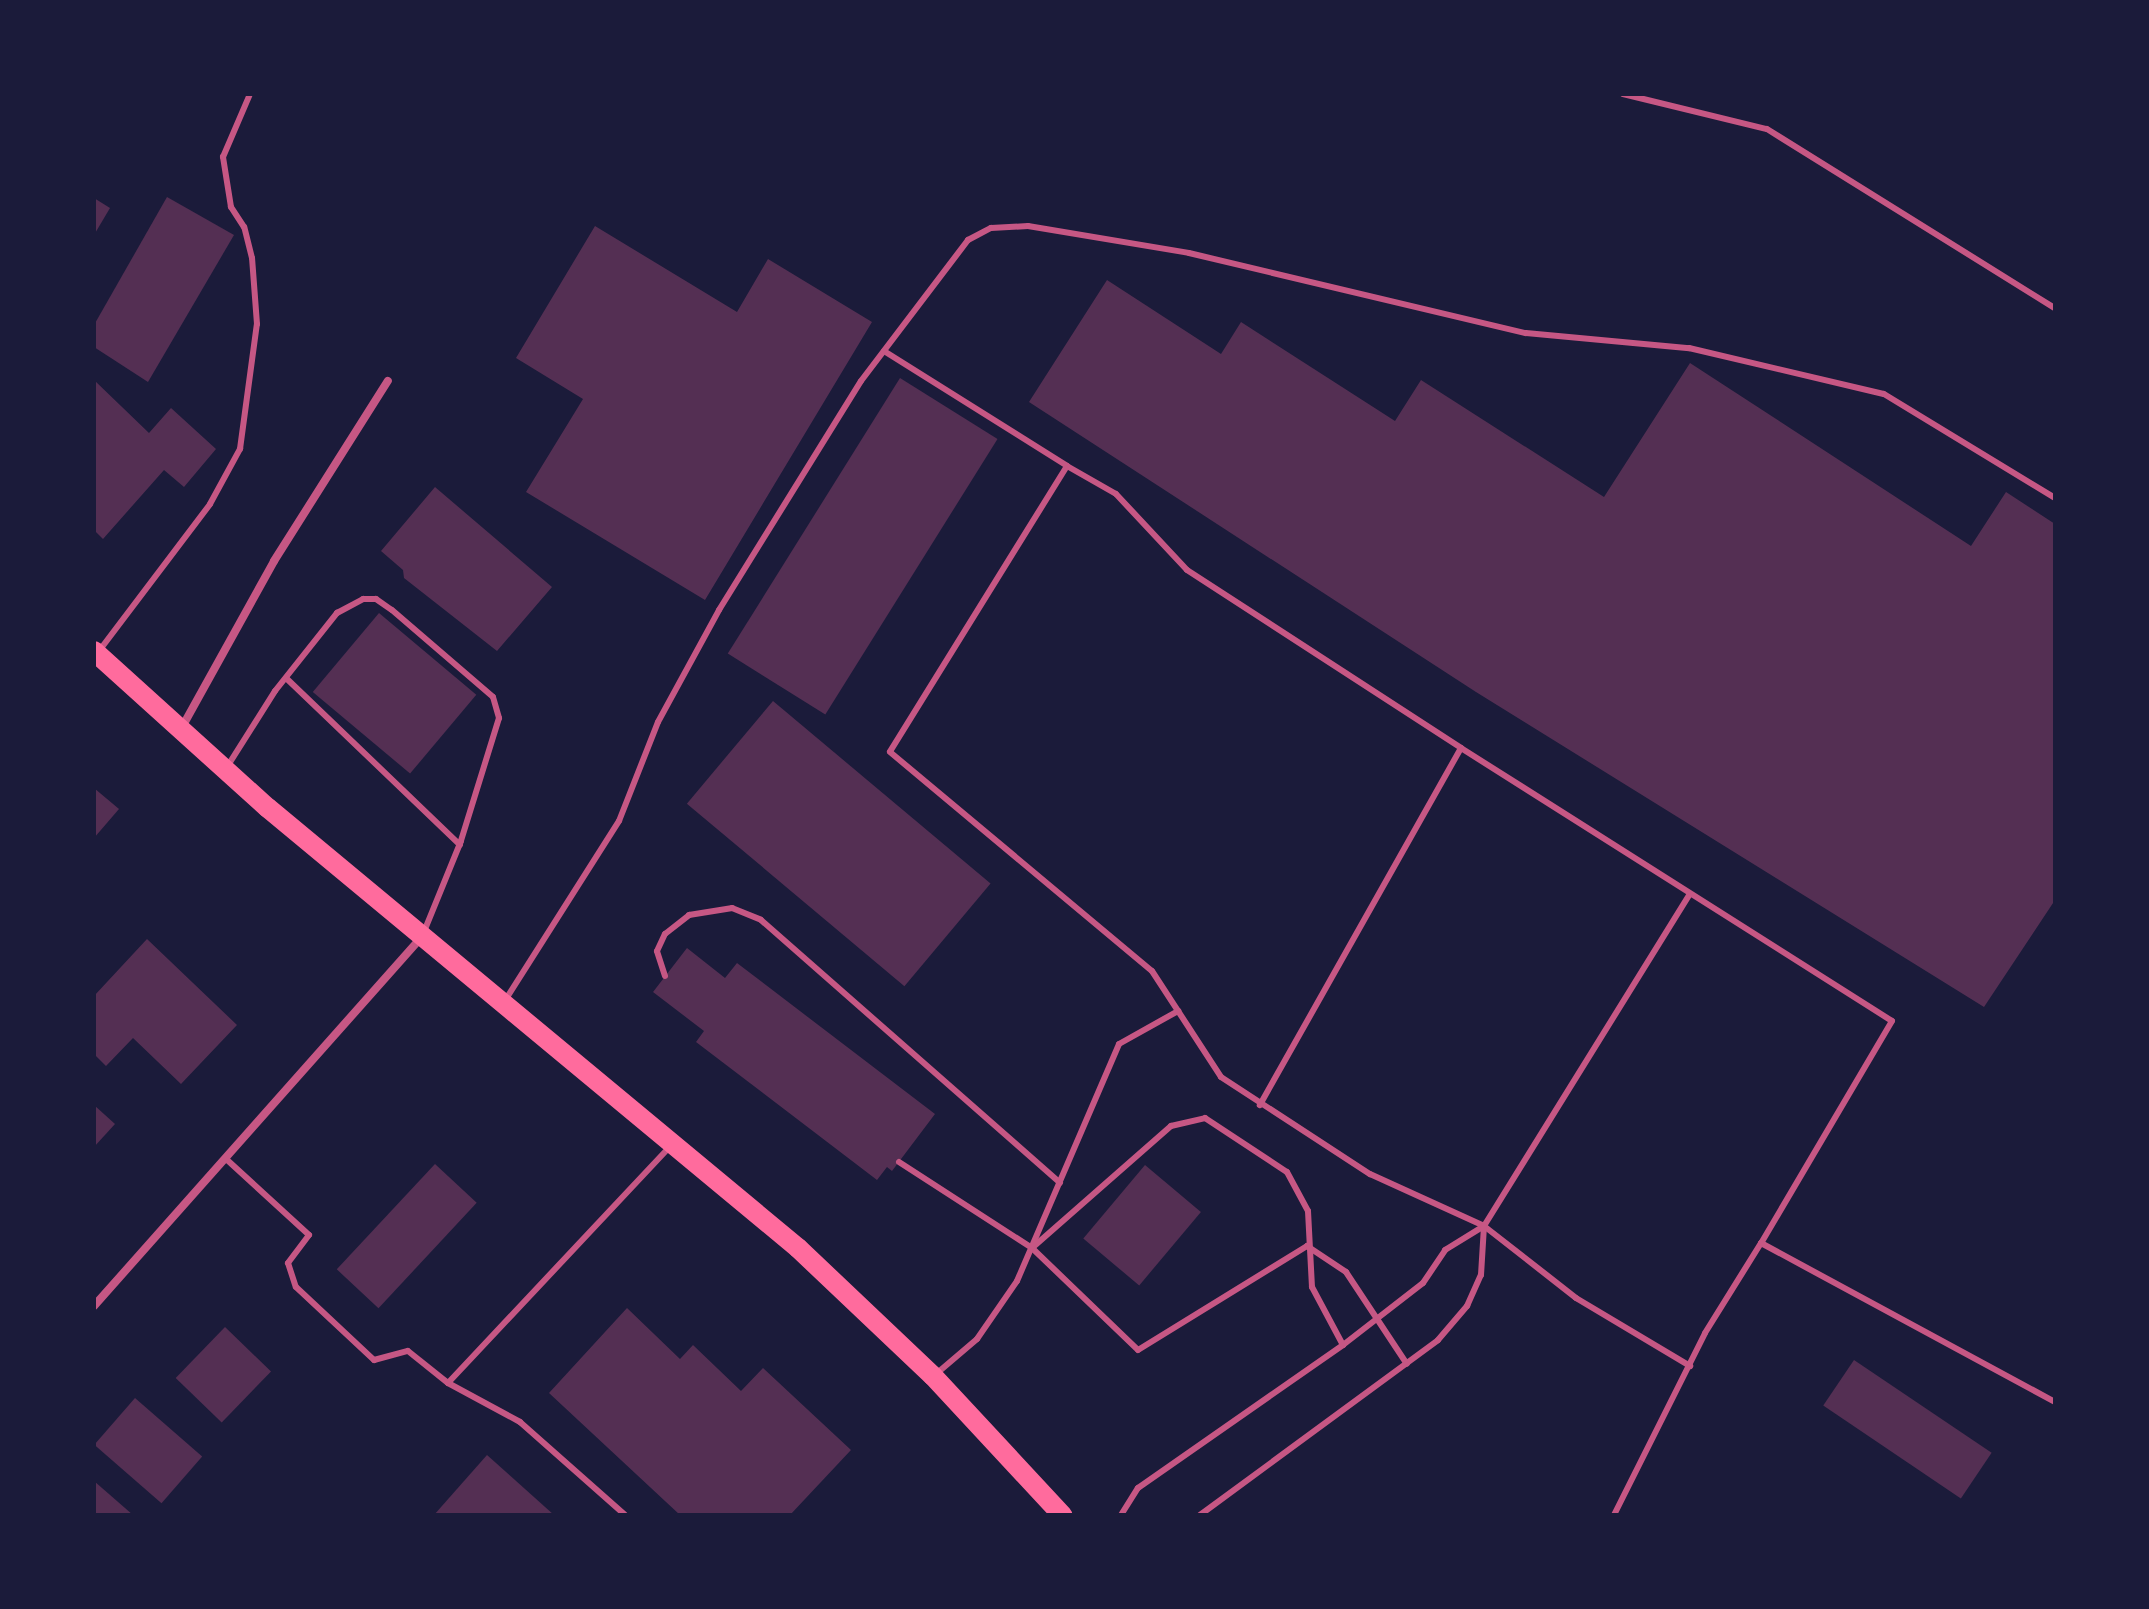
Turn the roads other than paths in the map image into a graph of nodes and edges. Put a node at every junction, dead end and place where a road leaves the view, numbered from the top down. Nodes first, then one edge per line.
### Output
1 (250, 94) edge
2 (1623, 94) edge
3 (2055, 308) edge
4 (884, 351) junction
5 (388, 381) dead end
6 (1067, 466) junction
7 (2055, 498) edge
8 (95, 653) edge
9 (286, 678) junction
10 (180, 730) junction
11 (1461, 748) junction
12 (226, 770) junction
13 (460, 845) junction
14 (1690, 894) junction
15 (423, 936) junction
16 (665, 976) dead end
17 (503, 1003) junction
18 (1178, 1011) junction
19 (1260, 1105) junction
20 (673, 1144) junction
21 (225, 1158) junction
22 (899, 1162) dead end
23 (1060, 1183) junction
24 (1484, 1226) junction
25 (1761, 1243) junction
26 (1307, 1246) junction
27 (1032, 1248) junction
28 (94, 1306) edge
29 (1376, 1319) junction
30 (1343, 1345) junction
31 (1407, 1364) junction
32 (1690, 1366) junction
33 (933, 1376) junction
34 (448, 1383) junction
35 (2055, 1402) edge
36 (625, 1515) edge
37 (1062, 1515) edge
38 (1121, 1515) edge
39 (1200, 1515) edge
40 (1614, 1515) edge

1 - 8 lane
2 - 3 lane
4 - 6 lane
4 - 7 lane
4 - 17 lane
5 - 10 street
6 - 11 lane
6 - 18 lane
8 - 10 main road
9 - 12 lane
9 - 13 lane
9 - 13 lane
10 - 12 main road
11 - 14 lane
11 - 19 lane
12 - 15 main road
13 - 15 lane
14 - 24 lane
14 - 25 lane
15 - 17 main road
15 - 21 street
16 - 23 lane
17 - 20 main road
18 - 19 lane
18 - 23 lane
19 - 24 lane
20 - 33 main road
20 - 34 lane
21 - 28 street
21 - 34 lane
22 - 27 lane
23 - 27 lane
24 - 29 lane
24 - 31 lane
24 - 32 lane
25 - 32 lane
25 - 35 lane
26 - 27 lane
26 - 27 lane
26 - 29 lane
26 - 30 lane
27 - 33 lane
29 - 30 lane
29 - 31 lane
30 - 38 lane
31 - 39 lane
32 - 40 lane
33 - 37 main road
34 - 36 lane

